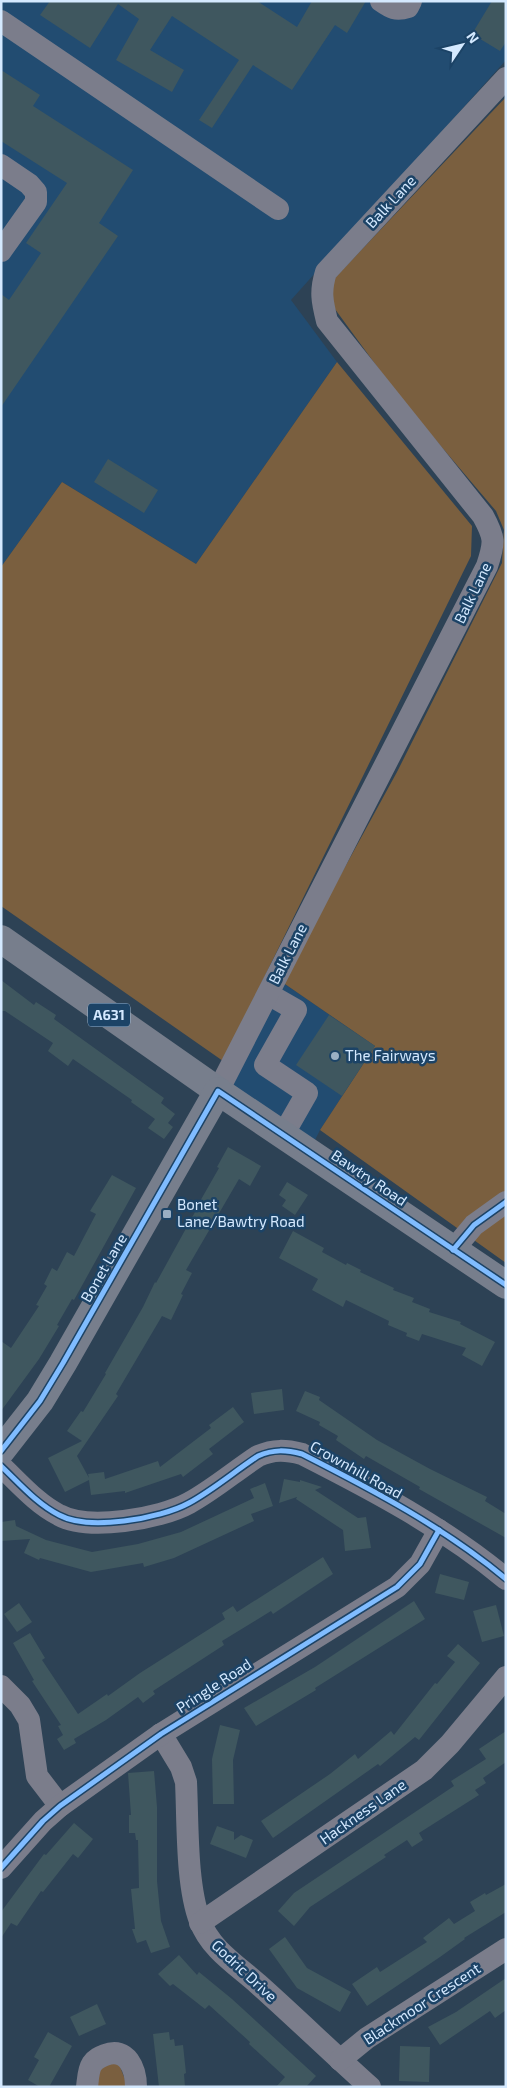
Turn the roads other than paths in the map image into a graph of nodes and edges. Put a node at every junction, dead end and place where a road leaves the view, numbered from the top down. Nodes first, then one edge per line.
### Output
1 (381, 1) edge
2 (412, 1) edge
3 (1, 21) edge
4 (506, 78) edge
5 (1, 165) edge
6 (278, 209) dead end
7 (1, 250) edge
8 (1, 939) edge
9 (268, 994) junction
10 (218, 1090) junction
11 (283, 1135) junction
12 (506, 1202) edge
13 (453, 1250) junction
14 (506, 1285) edge
15 (1, 1451) edge
16 (1, 1466) edge
17 (439, 1530) junction
18 (506, 1579) edge
19 (506, 1678) edge
20 (1, 1686) edge
21 (161, 1734) junction
22 (60, 1806) junction
23 (1, 1868) edge
24 (200, 1924) junction
25 (506, 1949) edge
26 (340, 2060) junction
27 (87, 2087) edge
28 (136, 2087) edge
29 (370, 2087) edge

1 - 2 street
3 - 6 street
4 - 9 street, Balk Lane
5 - 7 street
8 - 10 main road, Bawtry Road / A631
9 - 10 street, Balk Lane
9 - 11 street
10 - 11 main road, Bawtry Road / A631
10 - 15 main road, Bonet Lane
11 - 13 main road, Bawtry Road / A631
12 - 13 street
13 - 14 main road, Bawtry Road / A631
16 - 17 street, Crownhill Road
17 - 18 street, Crownhill Road
17 - 21 street, Pringle Road
19 - 24 street, Hackness Lane
20 - 22 street
21 - 22 street, Pringle Road
21 - 24 street, Godric Drive
22 - 23 street, Pringle Road
24 - 26 street, Godric Drive
25 - 26 street, Blackmoor Crescent
26 - 29 street, Godric Drive
27 - 28 street

